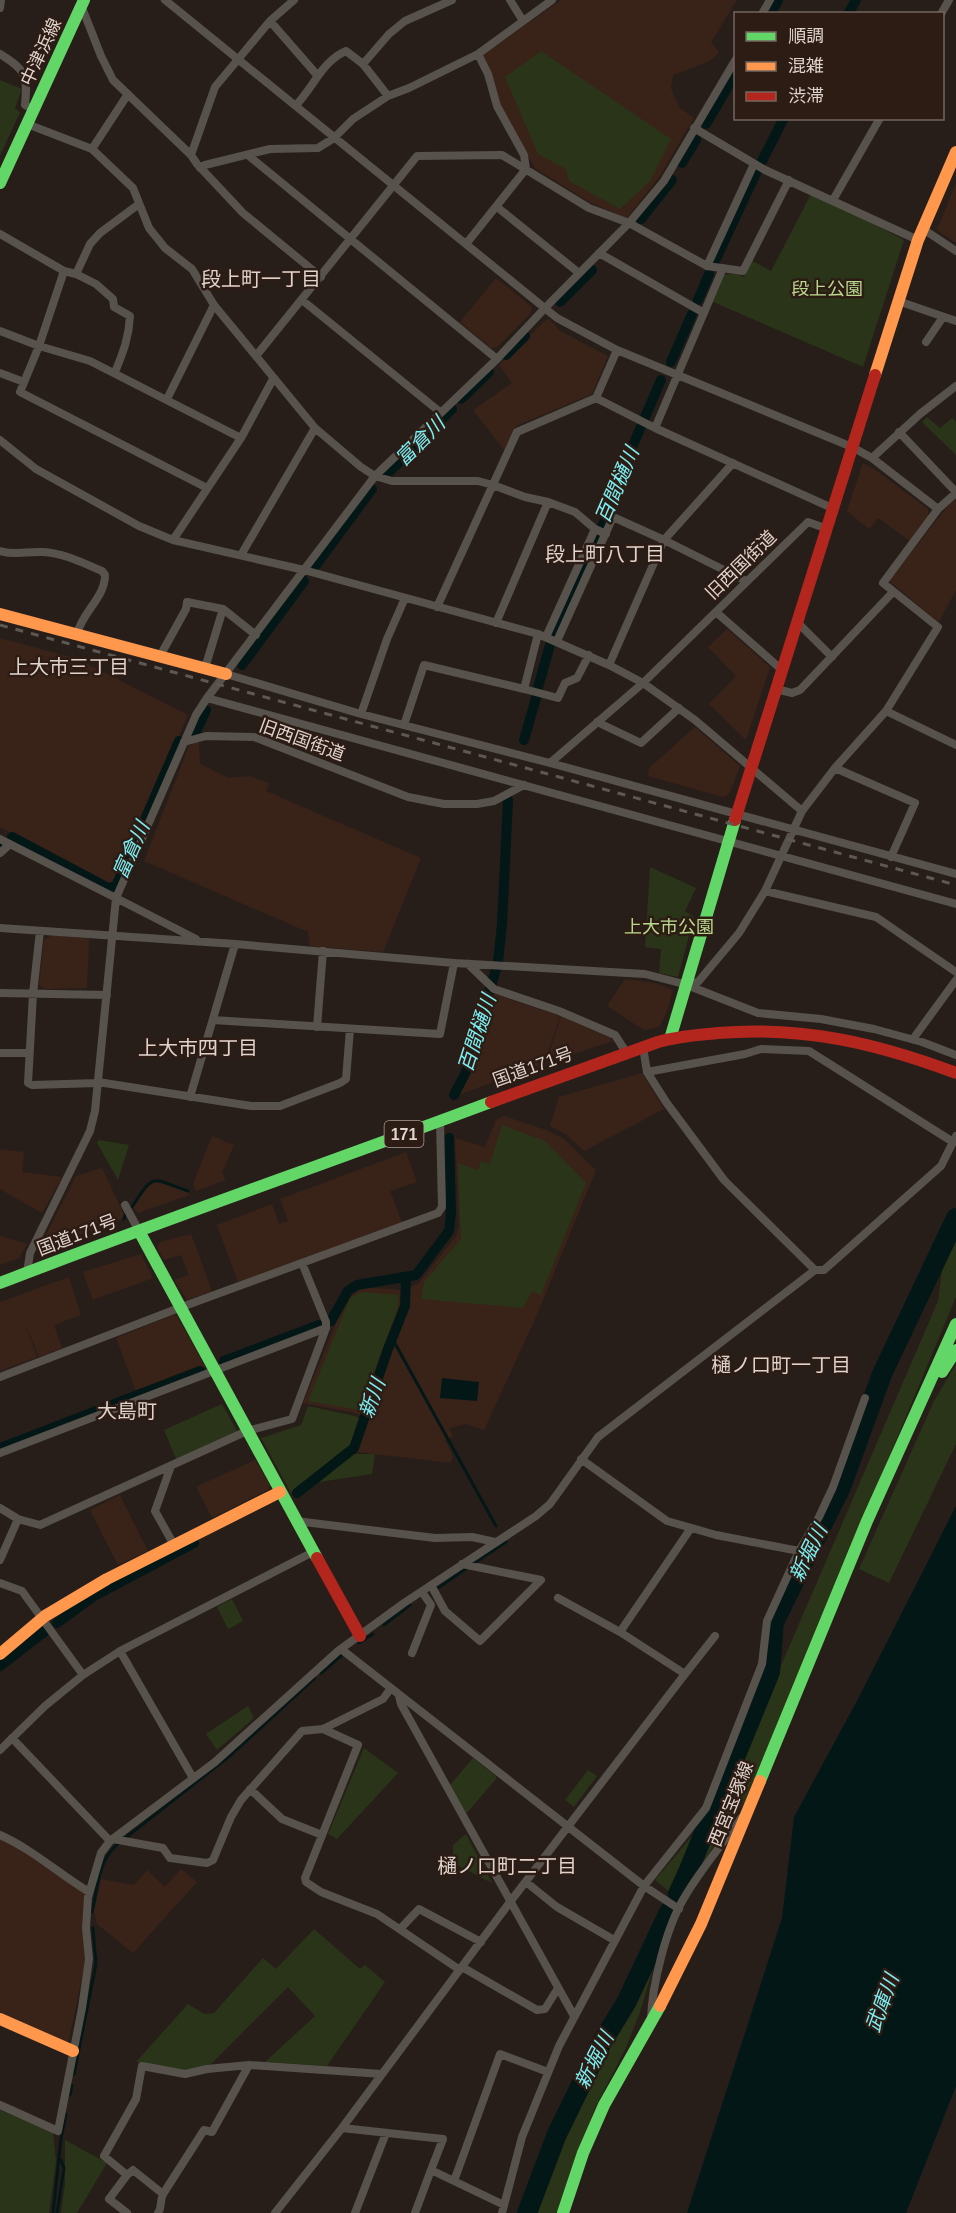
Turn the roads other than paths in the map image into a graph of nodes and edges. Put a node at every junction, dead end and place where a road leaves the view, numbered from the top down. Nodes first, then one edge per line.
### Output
1 (1, 0) edge
2 (165, 0) edge
3 (294, 0) edge
4 (452, 0) edge
5 (510, 0) edge
6 (552, 0) edge
7 (81, 2) edge
8 (0, 8) edge
9 (270, 21) junction
10 (524, 21) junction
11 (0, 54) edge
12 (478, 54) junction
13 (238, 58) junction
14 (734, 61) edge
15 (363, 64) junction
16 (317, 75) junction
17 (128, 94) junction
18 (388, 96) junction
19 (296, 105) junction
20 (34, 109) junction
21 (879, 120) edge
22 (27, 124) junction
23 (694, 128) junction
24 (334, 138) junction
25 (92, 149) junction
26 (956, 152) edge
27 (191, 155) junction
28 (249, 156) junction
29 (754, 164) junction
30 (200, 168) junction
31 (526, 169) junction
32 (789, 180) junction
33 (0, 183) edge
34 (394, 187) junction
35 (833, 200) junction
36 (139, 204) junction
37 (497, 207) junction
38 (629, 223) junction
39 (0, 234) edge
40 (920, 234) junction
41 (351, 240) junction
42 (466, 244) junction
43 (956, 251) edge
44 (599, 254) junction
45 (707, 266) junction
46 (723, 268) junction
47 (64, 271) junction
48 (579, 273) junction
49 (76, 274) junction
50 (321, 277) junction
51 (303, 300) junction
52 (898, 302) junction
53 (214, 305) junction
54 (545, 308) junction
55 (704, 313) junction
56 (943, 317) junction
57 (956, 321) edge
58 (0, 331) edge
59 (926, 342) dead end
60 (39, 346) junction
61 (618, 350) junction
62 (255, 356) junction
63 (497, 359) junction
64 (115, 372) junction
65 (0, 373) edge
66 (678, 374) junction
67 (273, 380) junction
68 (24, 382) junction
69 (956, 386) edge
70 (596, 398) junction
71 (167, 399) junction
72 (440, 412) junction
73 (315, 428) junction
74 (655, 429) junction
75 (899, 432) junction
76 (241, 438) junction
77 (0, 440) edge
78 (852, 447) junction
79 (872, 458) junction
80 (733, 463) junction
81 (375, 476) junction
82 (493, 485) junction
83 (207, 488) junction
84 (956, 492) edge
85 (549, 502) junction
86 (832, 508) junction
87 (938, 509) junction
88 (825, 528) junction
89 (600, 531) junction
90 (173, 540) junction
91 (664, 540) junction
92 (0, 551) edge
93 (241, 555) junction
94 (304, 570) junction
95 (746, 581) junction
96 (893, 592) junction
97 (405, 598) junction
98 (437, 607) junction
99 (223, 609) junction
100 (716, 612) junction
101 (0, 614) edge
102 (797, 622) junction
103 (496, 623) junction
104 (77, 634) junction
105 (256, 635) junction
106 (549, 638) junction
107 (589, 655) junction
108 (160, 656) junction
109 (832, 657) junction
110 (609, 664) junction
111 (205, 668) junction
112 (782, 669) junction
113 (226, 674) junction
114 (643, 683) junction
115 (524, 689) junction
116 (776, 689) junction
117 (207, 698) junction
118 (679, 708) junction
119 (886, 711) junction
120 (361, 714) junction
121 (597, 723) junction
122 (404, 725) junction
123 (184, 742) junction
124 (956, 745) edge
125 (550, 763) junction
126 (751, 768) junction
127 (835, 768) junction
128 (524, 785) junction
129 (802, 811) junction
130 (736, 815) junction
131 (792, 830) junction
132 (0, 839) edge
133 (730, 841) junction
134 (10, 844) junction
135 (0, 853) edge
136 (780, 855) junction
137 (891, 857) junction
138 (956, 874) edge
139 (765, 891) junction
140 (116, 898) junction
141 (956, 904) edge
142 (0, 928) edge
143 (40, 931) junction
144 (113, 936) junction
145 (199, 941) junction
146 (235, 944) junction
147 (323, 951) junction
148 (453, 963) junction
149 (468, 964) junction
150 (956, 972) edge
151 (956, 980) edge
152 (684, 984) junction
153 (0, 993) edge
154 (33, 994) junction
155 (107, 995) junction
156 (213, 1020) junction
157 (317, 1027) junction
158 (350, 1029) junction
159 (670, 1039) junction
160 (913, 1039) junction
161 (644, 1047) junction
162 (626, 1052) junction
163 (0, 1053) edge
164 (29, 1053) junction
165 (956, 1055) edge
166 (647, 1072) junction
167 (956, 1073) edge
168 (98, 1082) junction
169 (190, 1097) junction
170 (440, 1121) junction
171 (954, 1139) edge
172 (125, 1205) dead end
173 (139, 1231) junction
174 (302, 1263) junction
175 (815, 1270) junction
176 (27, 1273) junction
177 (0, 1283) edge
178 (179, 1308) junction
179 (956, 1324) edge
180 (326, 1328) junction
181 (956, 1350) edge
182 (214, 1370) junction
183 (0, 1377) edge
184 (865, 1398) dead end
185 (922, 1403) junction
186 (247, 1431) junction
187 (0, 1454) edge
188 (581, 1459) junction
189 (171, 1466) junction
190 (280, 1492) junction
191 (0, 1508) edge
192 (18, 1520) junction
193 (296, 1521) junction
194 (691, 1528) junction
195 (495, 1542) junction
196 (174, 1545) junction
197 (799, 1551) junction
198 (313, 1552) junction
199 (0, 1560) edge
200 (462, 1564) junction
201 (0, 1583) edge
202 (431, 1585) junction
203 (422, 1592) junction
204 (558, 1598) dead end
205 (43, 1619) junction
206 (620, 1632) junction
207 (360, 1636) junction
208 (715, 1636) dead end
209 (341, 1649) junction
210 (120, 1651) junction
211 (412, 1653) dead end
212 (0, 1654) edge
213 (685, 1674) junction
214 (83, 1676) junction
215 (391, 1688) junction
216 (399, 1696) junction
217 (323, 1729) junction
218 (12, 1738) junction
219 (0, 1750) edge
220 (193, 1778) junction
221 (250, 1789) junction
222 (752, 1803) junction
223 (569, 1827) junction
224 (0, 1835) edge
225 (322, 1835) junction
226 (116, 1840) junction
227 (526, 1882) junction
228 (644, 1886) junction
229 (89, 1892) junction
230 (510, 1902) junction
231 (678, 1909) junction
232 (400, 1929) junction
233 (614, 1940) junction
234 (481, 1942) junction
235 (461, 1969) junction
236 (558, 1988) junction
237 (574, 2016) junction
238 (0, 2019) edge
239 (651, 2019) junction
240 (73, 2051) junction
241 (249, 2065) junction
242 (548, 2072) junction
243 (382, 2074) junction
244 (0, 2105) edge
245 (342, 2128) junction
246 (386, 2133) junction
247 (431, 2170) junction
248 (127, 2175) junction
249 (454, 2181) junction
250 (163, 2194) junction
251 (503, 2209) edge
252 (127, 2213) edge
253 (158, 2213) edge
254 (275, 2213) edge
255 (355, 2213) edge
256 (415, 2213) edge
257 (563, 2213) edge

1 - 8 street
2 - 13 street
3 - 9 street
4 - 15 street
5 - 10 street
6 - 10 street
7 - 17 street
7 - 20 main road, 中津浜線
9 - 13 street
9 - 16 street
10 - 12 street
11 - 20 street
12 - 18 street
12 - 31 street
13 - 19 street
13 - 27 street
14 - 23 street
15 - 16 street
15 - 18 street
16 - 19 street
17 - 25 street
17 - 27 street
18 - 24 street
19 - 24 street
20 - 22 main road, 中津浜線
21 - 35 street
22 - 25 street
22 - 33 main road, 中津浜線
23 - 29 street
23 - 38 street
24 - 28 street
24 - 34 street
25 - 36 street
26 - 40 main road
27 - 30 street
28 - 30 street
28 - 41 street
29 - 32 street
29 - 45 street
30 - 50 street
31 - 34 street
31 - 37 street
31 - 38 street
32 - 35 street
32 - 46 street
34 - 41 street
34 - 42 street
35 - 40 street
36 - 49 street
36 - 53 street
37 - 42 street
37 - 48 street
38 - 44 street
38 - 45 street
39 - 47 street
40 - 43 street
40 - 52 main road
41 - 50 street
41 - 63 street
42 - 54 street
44 - 48 street
44 - 55 street
45 - 46 street
46 - 55 street
47 - 49 street
47 - 60 street
48 - 54 street
49 - 64 street
50 - 51 street
51 - 62 street
51 - 72 street
52 - 56 street
52 - 78 main road
53 - 62 street
53 - 71 street
54 - 61 street
54 - 63 street
55 - 66 street
56 - 57 street
56 - 59 street
58 - 60 street
60 - 64 street
60 - 68 street
61 - 66 street
61 - 70 street
62 - 67 street
63 - 72 street
64 - 71 street
65 - 68 street
66 - 74 street
66 - 78 street
67 - 73 street
67 - 76 street
68 - 83 street
69 - 75 street
70 - 74 street
70 - 82 street
71 - 76 street
72 - 81 street
73 - 81 street
73 - 93 street
74 - 80 street
75 - 79 street
75 - 84 street
76 - 83 street
77 - 90 street
78 - 79 street
78 - 86 main road
79 - 87 street
80 - 86 street
80 - 91 street
81 - 82 street
81 - 94 street
82 - 85 street
82 - 98 street
83 - 90 street
84 - 87 street
85 - 89 street
85 - 103 street
86 - 88 main road
87 - 96 street
88 - 95 street, 旧西国街道
88 - 102 main road
89 - 91 street
89 - 106 street
90 - 93 street
91 - 95 street
91 - 110 street
92 - 104 street
93 - 94 street
94 - 97 street
94 - 105 street
95 - 100 street, 旧西国街道
96 - 109 street
96 - 119 street
97 - 98 street
97 - 120 street
98 - 103 street
99 - 105 street
99 - 108 street
99 - 111 street
100 - 112 street
100 - 114 street, 旧西国街道
101 - 104 main road
102 - 109 street
102 - 112 main road
103 - 106 street
104 - 108 main road
105 - 113 street
106 - 107 street
106 - 115 street
107 - 110 street
107 - 115 street
108 - 111 main road
109 - 116 street
110 - 114 street
111 - 113 main road
112 - 116 main road
113 - 117 street
113 - 120 street
114 - 118 street
114 - 121 street, 旧西国街道
115 - 122 street
116 - 126 main road
117 - 123 street
117 - 128 street
118 - 121 street
118 - 126 street
119 - 124 street
119 - 127 street
120 - 122 street
121 - 125 street, 旧西国街道
122 - 125 street
123 - 128 street, 旧西国街道
123 - 140 street
125 - 130 street
126 - 129 street
126 - 130 main road
127 - 129 street
127 - 137 street
128 - 133 street
129 - 131 street
130 - 131 street
130 - 133 main road
131 - 136 street
131 - 137 street
132 - 134 street
133 - 136 street
133 - 152 main road
134 - 135 street
134 - 140 street
136 - 139 street
136 - 141 street
137 - 138 street
139 - 150 street
139 - 152 street
140 - 144 street
140 - 145 street
142 - 143 street
143 - 144 street
143 - 154 street
144 - 145 street
144 - 155 street
145 - 146 street
146 - 147 street
146 - 156 street
147 - 148 street
147 - 157 street
148 - 149 street
148 - 158 street
149 - 152 street
149 - 162 street
151 - 160 street
152 - 159 main road
152 - 160 street
153 - 154 street
154 - 155 street
154 - 164 street
155 - 168 street
156 - 157 street
156 - 169 street
157 - 158 street
158 - 169 street
159 - 161 main road, 国道171号 / 171
159 - 167 main road, 国道171号 / 171
160 - 165 street
161 - 162 main road, 国道171号 / 171
161 - 166 street
162 - 170 main road, 国道171号 / 171
163 - 164 street
164 - 168 street
166 - 171 street
166 - 175 street
168 - 169 street
168 - 176 street
170 - 173 main road, 国道171号 / 171
170 - 174 street
171 - 175 street
172 - 173 street
173 - 176 main road, 国道171号 / 171
173 - 178 main road
174 - 178 street
174 - 180 street
175 - 188 street
176 - 177 main road, 国道171号 / 171
178 - 182 main road
178 - 183 street
179 - 185 main road, 西宮宝塚線
180 - 182 street
180 - 186 street
181 - 185 main road, 西宮宝塚線
182 - 186 main road
182 - 187 street
184 - 197 street
185 - 222 main road, 西宮宝塚線
186 - 189 street
186 - 190 main road
188 - 194 street
188 - 195 street
189 - 192 street
189 - 196 street
190 - 193 main road
190 - 196 main road
191 - 192 street
192 - 199 street
193 - 195 street
193 - 198 main road
194 - 197 street
194 - 206 street
195 - 200 street
196 - 205 main road
197 - 228 street
198 - 207 main road
198 - 210 street
200 - 202 street
200 - 202 street
201 - 205 street
202 - 203 street
203 - 207 street
203 - 211 street
204 - 206 street
205 - 212 main road
205 - 214 street
206 - 213 street
207 - 209 street
208 - 213 street
209 - 215 street
209 - 220 street
210 - 214 street
210 - 220 street
213 - 223 street
214 - 218 street
215 - 216 street
215 - 217 street
216 - 223 street
216 - 230 street
217 - 221 street
217 - 225 street
218 - 219 street
218 - 226 street
220 - 226 street
221 - 225 street
221 - 226 street
222 - 231 street
222 - 239 main road, 西宮宝塚線
223 - 227 street
223 - 228 street
224 - 229 street
225 - 232 street
226 - 229 street
227 - 230 street
227 - 233 street
228 - 231 street
228 - 233 street
229 - 240 street
230 - 234 street
230 - 236 street
231 - 239 street
232 - 234 street
232 - 235 street
233 - 237 street
234 - 235 street
235 - 236 street
235 - 243 street
236 - 237 street
237 - 242 street
238 - 240 main road
239 - 257 main road, 西宮宝塚線
240 - 244 street
241 - 243 street
241 - 248 street
241 - 250 street
242 - 249 street
242 - 251 street
243 - 245 street
245 - 246 street
245 - 254 street
246 - 247 street
246 - 255 street
247 - 249 street
247 - 256 street
248 - 250 street
248 - 252 street
249 - 251 street
250 - 253 street

